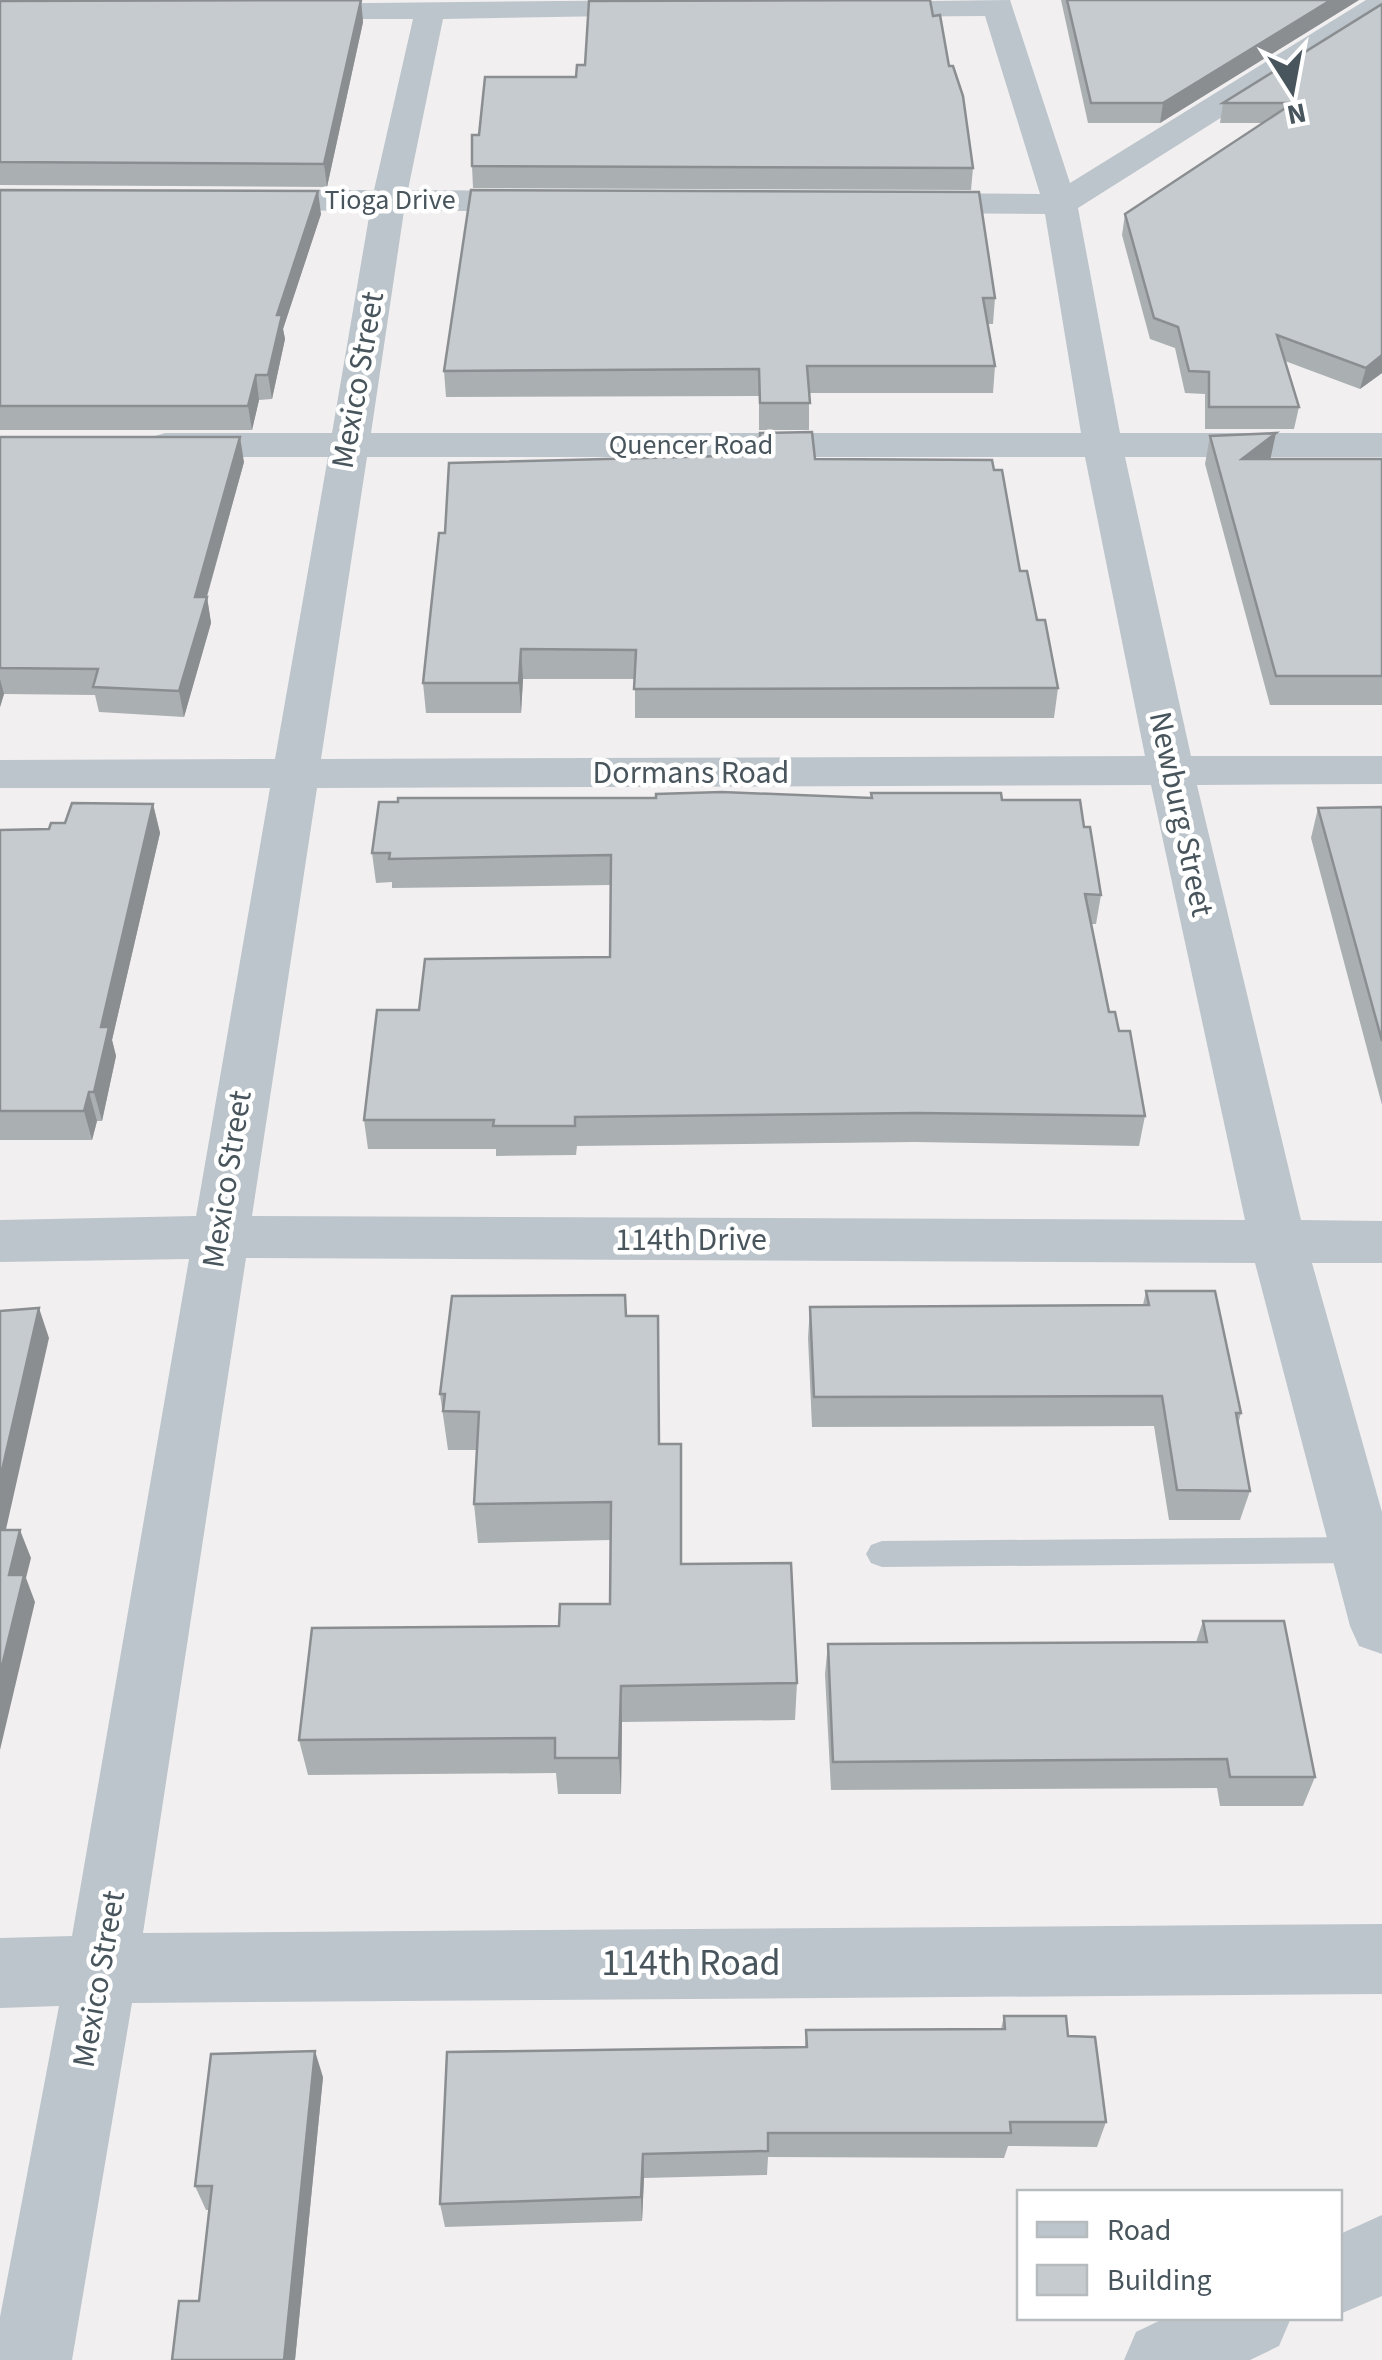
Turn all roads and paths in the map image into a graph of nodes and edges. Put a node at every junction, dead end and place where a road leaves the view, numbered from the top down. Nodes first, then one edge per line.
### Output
1 (1382, 3) edge
2 (996, 4) edge
3 (431, 5) edge
4 (827, 8) edge
5 (688, 9) edge
6 (259, 10) edge
7 (219, 200) edge
8 (389, 200) junction
9 (574, 201) edge
10 (885, 203) edge
11 (1060, 204) junction
12 (348, 444) junction
13 (136, 445) edge
14 (1382, 445) edge
15 (1103, 446) junction
16 (1382, 770) edge
17 (294, 772) junction
18 (1171, 772) junction
19 (0, 774) edge
20 (217, 1236) junction
21 (0, 1241) edge
22 (1382, 1242) edge
23 (1278, 1244) junction
24 (1361, 1550) junction
25 (882, 1554) dead end
26 (1382, 1626) edge
27 (1382, 1959) edge
28 (102, 1968) junction
29 (0, 1973) edge
30 (1382, 2254) edge
31 (1342, 2274) edge
32 (1248, 2320) edge
33 (32, 2360) edge
34 (1164, 2360) edge

1 - 11 street
2 - 4 street
2 - 11 street, Newburg Street
3 - 5 street
3 - 6 street
3 - 8 street, Mexico Street
7 - 8 street, Tioga Drive
8 - 9 street, Tioga Drive
8 - 12 street, Mexico Street
10 - 11 street
11 - 15 street, Newburg Street
12 - 13 street, Quencer Road
12 - 15 street, Quencer Road
12 - 17 street, Mexico Street
14 - 15 street, Quencer Road
15 - 18 street, Newburg Street
16 - 18 street, Dormans Road
17 - 18 street, Dormans Road
17 - 19 street, Dormans Road
17 - 20 street, Mexico Street
18 - 23 street, Newburg Street
20 - 21 street, 114th Drive
20 - 23 street, 114th Drive
20 - 28 street, Mexico Street
22 - 23 street, 114th Drive
23 - 24 street, Newburg Street
24 - 25 lane
24 - 26 street, Newburg Street
27 - 28 street, 114th Road
28 - 29 street, 114th Road
28 - 33 street, Mexico Street
30 - 31 street
32 - 34 street

